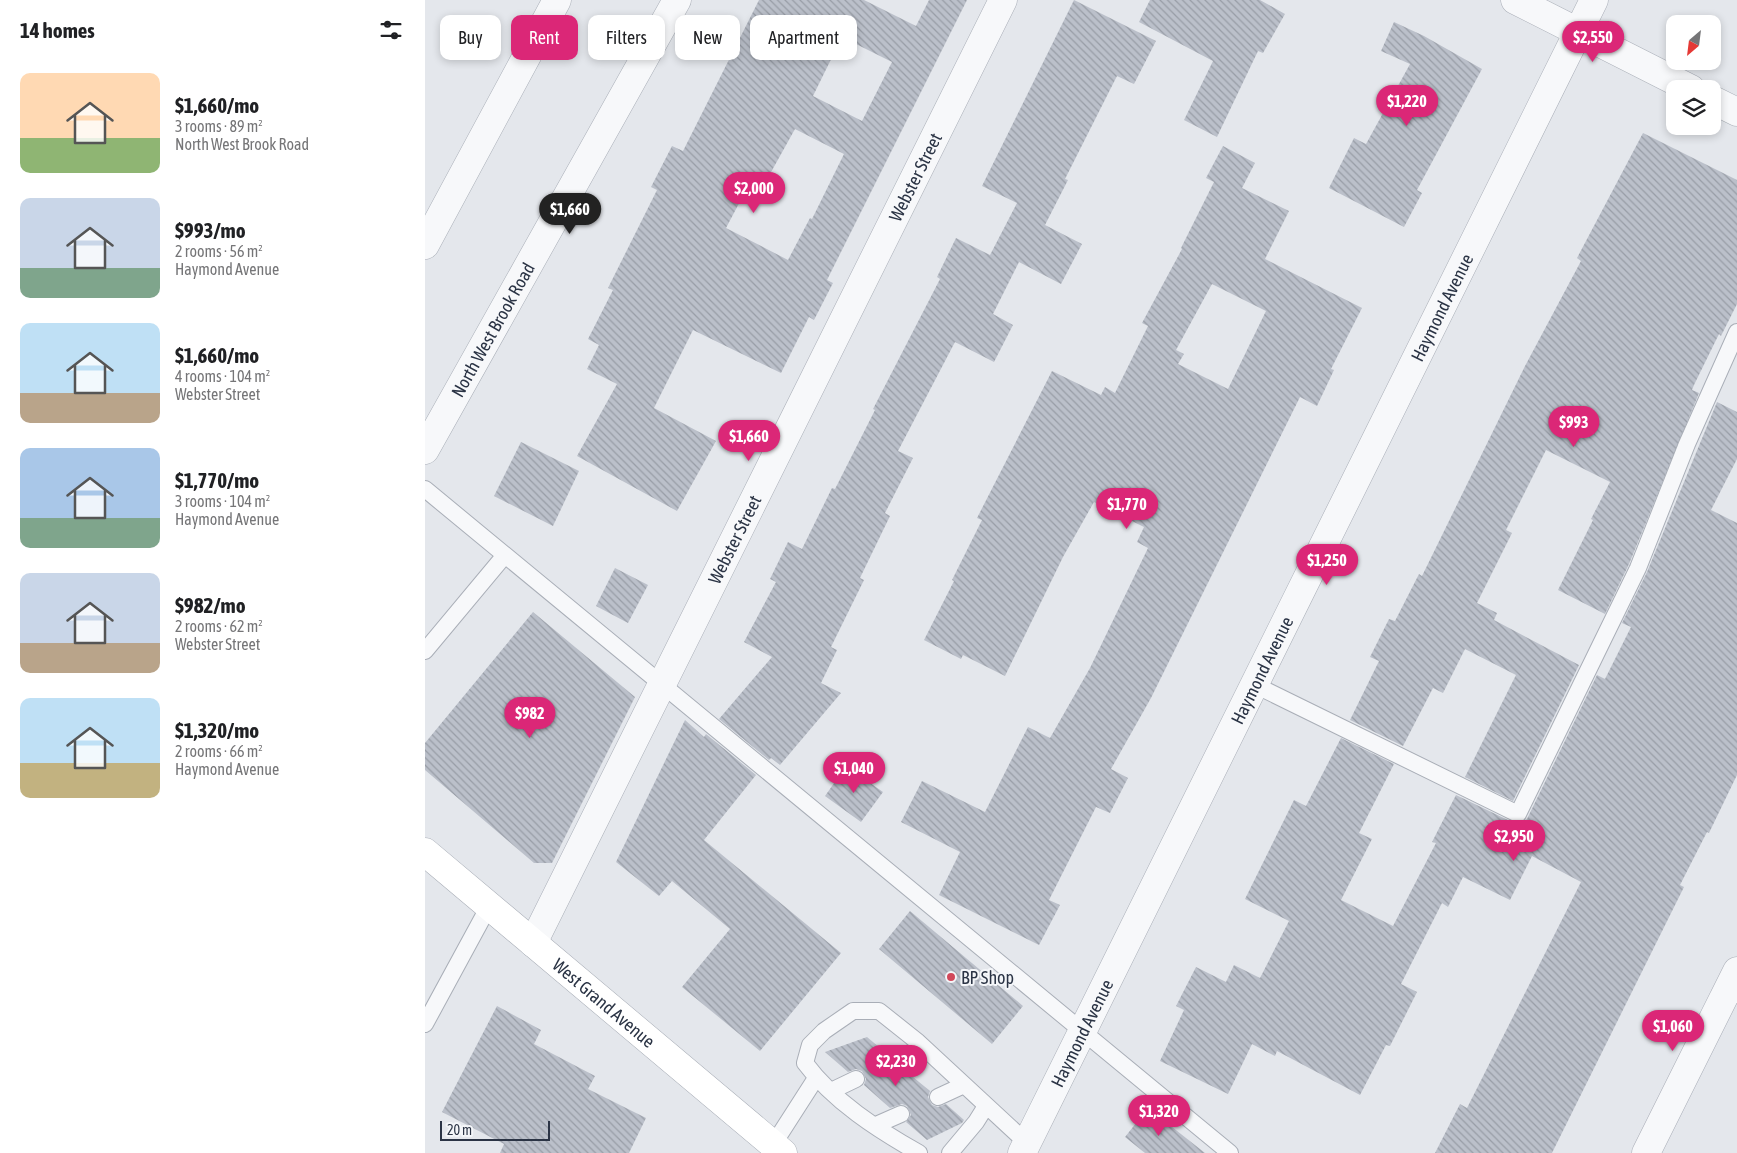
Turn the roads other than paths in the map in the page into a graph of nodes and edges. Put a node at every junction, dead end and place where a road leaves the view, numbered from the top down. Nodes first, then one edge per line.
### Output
1 (557, 0) edge
2 (677, 0) edge
3 (1003, 0) edge
4 (1515, 0) edge
5 (1594, 0) edge
6 (1578, 32) junction
7 (1673, 80) edge
8 (1721, 104) edge
9 (1737, 112) edge
10 (425, 245) edge
11 (1737, 332) edge
12 (425, 450) edge
13 (425, 490) edge
14 (505, 555) junction
15 (425, 651) edge
16 (662, 684) junction
17 (1255, 684) junction
18 (425, 852) edge
19 (489, 906) junction
20 (533, 943) junction
21 (1737, 971) edge
22 (425, 1024) edge
23 (1083, 1030) junction
24 (923, 1047) junction
25 (895, 1060) dead end
26 (816, 1078) junction
27 (856, 1079) dead end
28 (964, 1085) junction
29 (831, 1091) junction
30 (938, 1097) dead end
31 (986, 1106) junction
32 (901, 1114) dead end
33 (876, 1125) junction
34 (1025, 1148) edge
35 (778, 1149) edge
36 (919, 1153) edge
37 (949, 1153) edge
38 (1231, 1153) edge
39 (1646, 1153) edge

1 - 10 street
2 - 12 street, North West Brook Road
3 - 16 street, Webster Street
4 - 6 street
5 - 6 street, Haymond Avenue
6 - 7 street
6 - 17 street, Haymond Avenue
8 - 9 street
11 - 17 lane
13 - 14 lane
14 - 15 lane
14 - 16 lane
16 - 20 street, Webster Street
16 - 23 lane
17 - 23 street, Haymond Avenue
18 - 19 main road, West Grand Avenue
19 - 20 main road, West Grand Avenue
19 - 22 lane
20 - 35 main road, West Grand Avenue
21 - 39 street
23 - 34 street, Haymond Avenue
23 - 38 lane
24 - 25 lane
24 - 26 lane
24 - 28 lane
26 - 29 lane
26 - 35 lane
27 - 29 lane
28 - 30 lane
28 - 31 lane
29 - 33 lane
31 - 34 lane
31 - 37 lane
32 - 33 lane
33 - 36 lane

